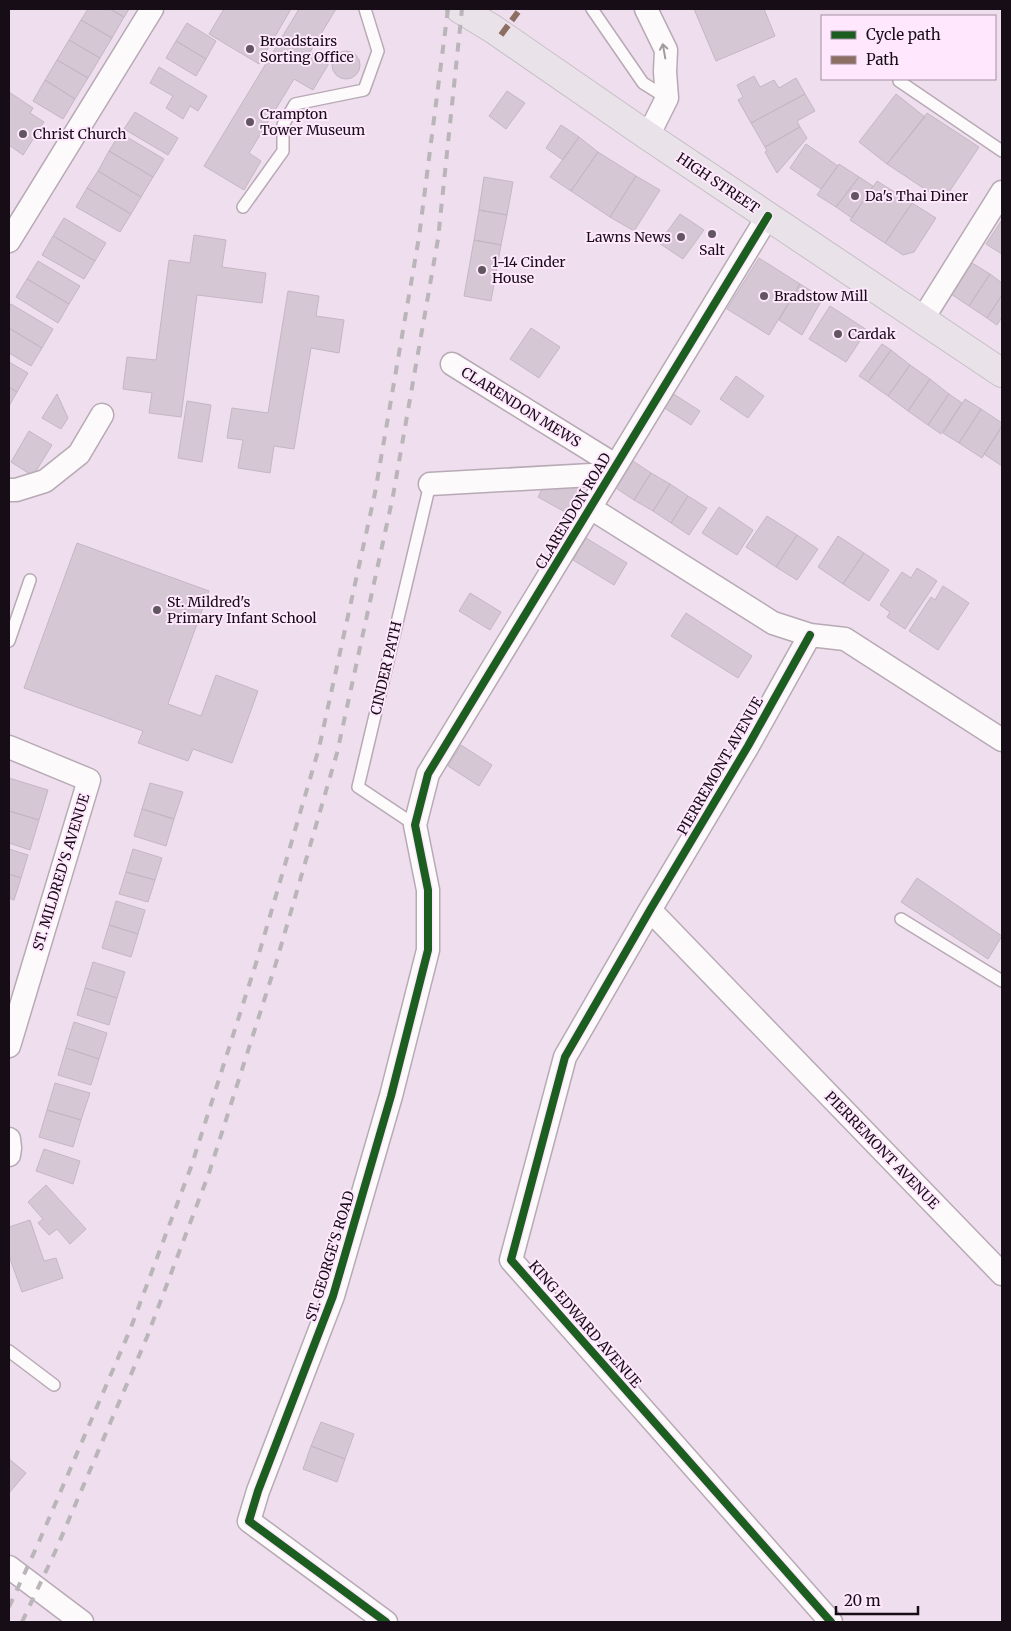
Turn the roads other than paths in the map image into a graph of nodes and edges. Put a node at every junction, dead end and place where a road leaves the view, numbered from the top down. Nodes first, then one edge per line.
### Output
1 (152, 9) edge
2 (365, 9) edge
3 (460, 9) edge
4 (592, 9) edge
5 (646, 9) edge
6 (899, 81) dead end
7 (667, 98) junction
8 (648, 136) junction
9 (1002, 151) edge
10 (1002, 192) edge
11 (243, 207) dead end
12 (768, 216) junction
13 (9, 241) edge
14 (922, 320) junction
15 (452, 364) dead end
16 (1002, 373) edge
17 (102, 415) dead end
18 (612, 470) junction
19 (430, 484) joint
20 (9, 490) edge
21 (589, 507) junction
22 (30, 580) dead end
23 (810, 635) junction
24 (9, 641) edge
25 (1002, 740) edge
26 (9, 747) edge
27 (414, 825) junction
28 (650, 910) junction
29 (901, 919) dead end
30 (1002, 981) edge
31 (9, 1046) edge
32 (9, 1139) edge
33 (9, 1155) edge
34 (1002, 1274) edge
35 (9, 1351) edge
36 (54, 1385) dead end
37 (9, 1567) edge
38 (82, 1622) edge
39 (386, 1622) edge
40 (831, 1622) edge

1 - 13 street
2 - 11 lane
3 - 8 main road, HIGH STREET
4 - 7 lane
7 -> 5 street
6 - 9 lane
7 - 8 street
8 - 12 main road, HIGH STREET
10 - 14 street
12 - 14 main road, HIGH STREET
12 - 18 street, CLARENDON ROAD
14 - 16 main road, HIGH STREET
15 - 18 street, CLARENDON MEWS
17 - 20 street
18 - 19 street
18 - 21 street, CLARENDON ROAD
19 - 27 lane, CINDER PATH
21 - 23 street
21 - 27 street, CLARENDON ROAD
22 - 24 lane
23 - 25 street
23 - 28 street, PIERREMONT AVENUE
26 - 31 street, ST. MILDRED'S AVENUE
27 - 39 street, ST. GEORGE'S ROAD
28 - 34 street, PIERREMONT AVENUE
28 - 40 street, KING EDWARD AVENUE
29 - 30 lane
32 - 33 street
35 - 36 lane
37 - 38 street

